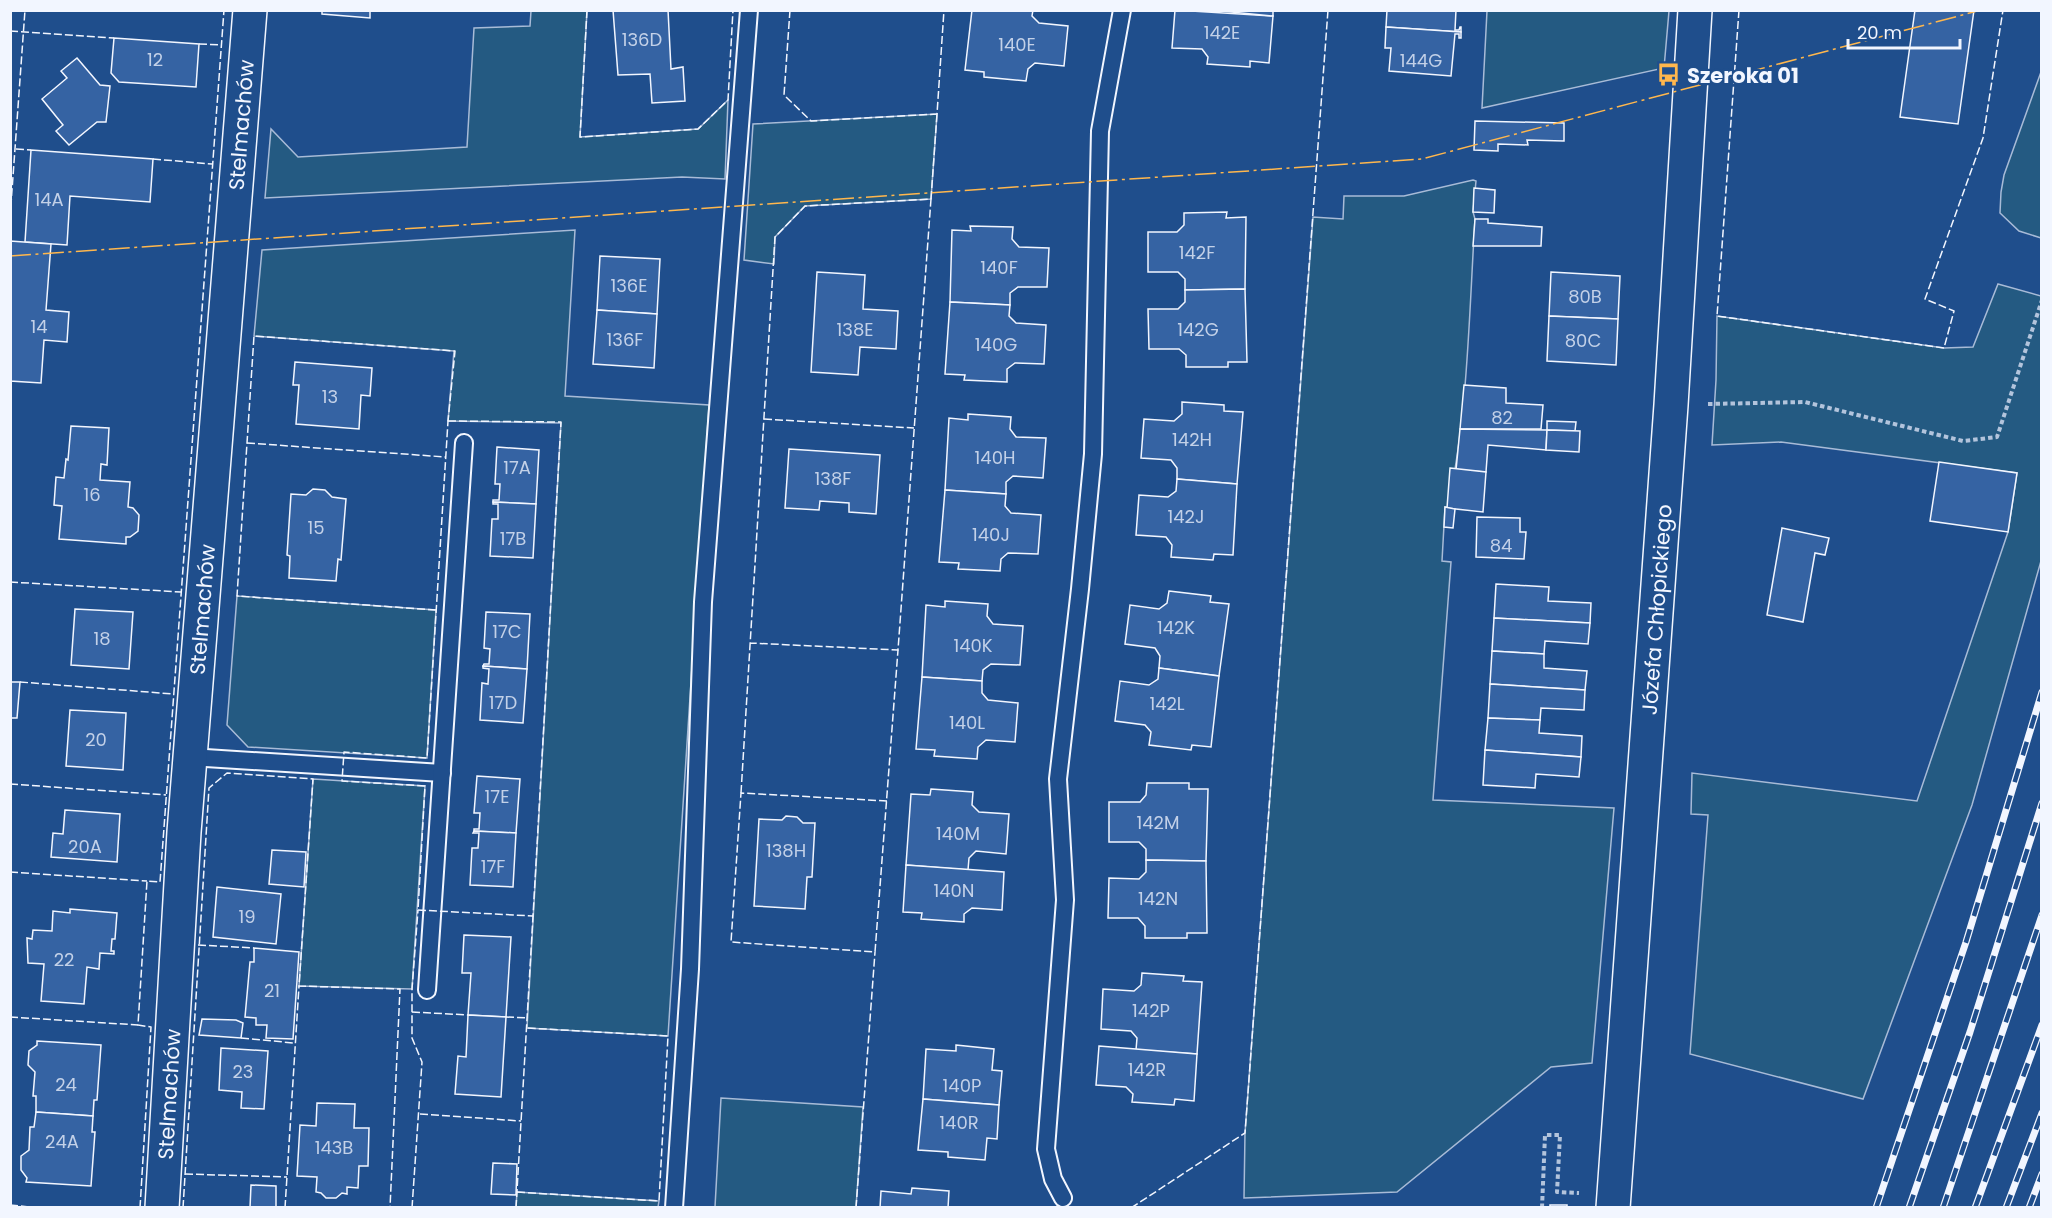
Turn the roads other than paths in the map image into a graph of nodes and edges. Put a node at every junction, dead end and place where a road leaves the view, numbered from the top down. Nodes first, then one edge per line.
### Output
1 (250, 10) edge
2 (748, 10) edge
3 (1122, 10) edge
4 (1695, 10) edge
5 (464, 443) dead end
6 (190, 757) junction
7 (442, 773) junction
8 (427, 990) dead end
9 (1063, 1198) dead end
10 (162, 1208) edge
11 (674, 1208) edge
12 (1613, 1208) edge

1 - 6 street, Stelmachów
2 - 11 lane
3 - 9 lane
4 - 12 street, Józefa Chłopickiego
5 - 7 lane
6 - 7 lane
6 - 10 street, Stelmachów
7 - 8 lane

